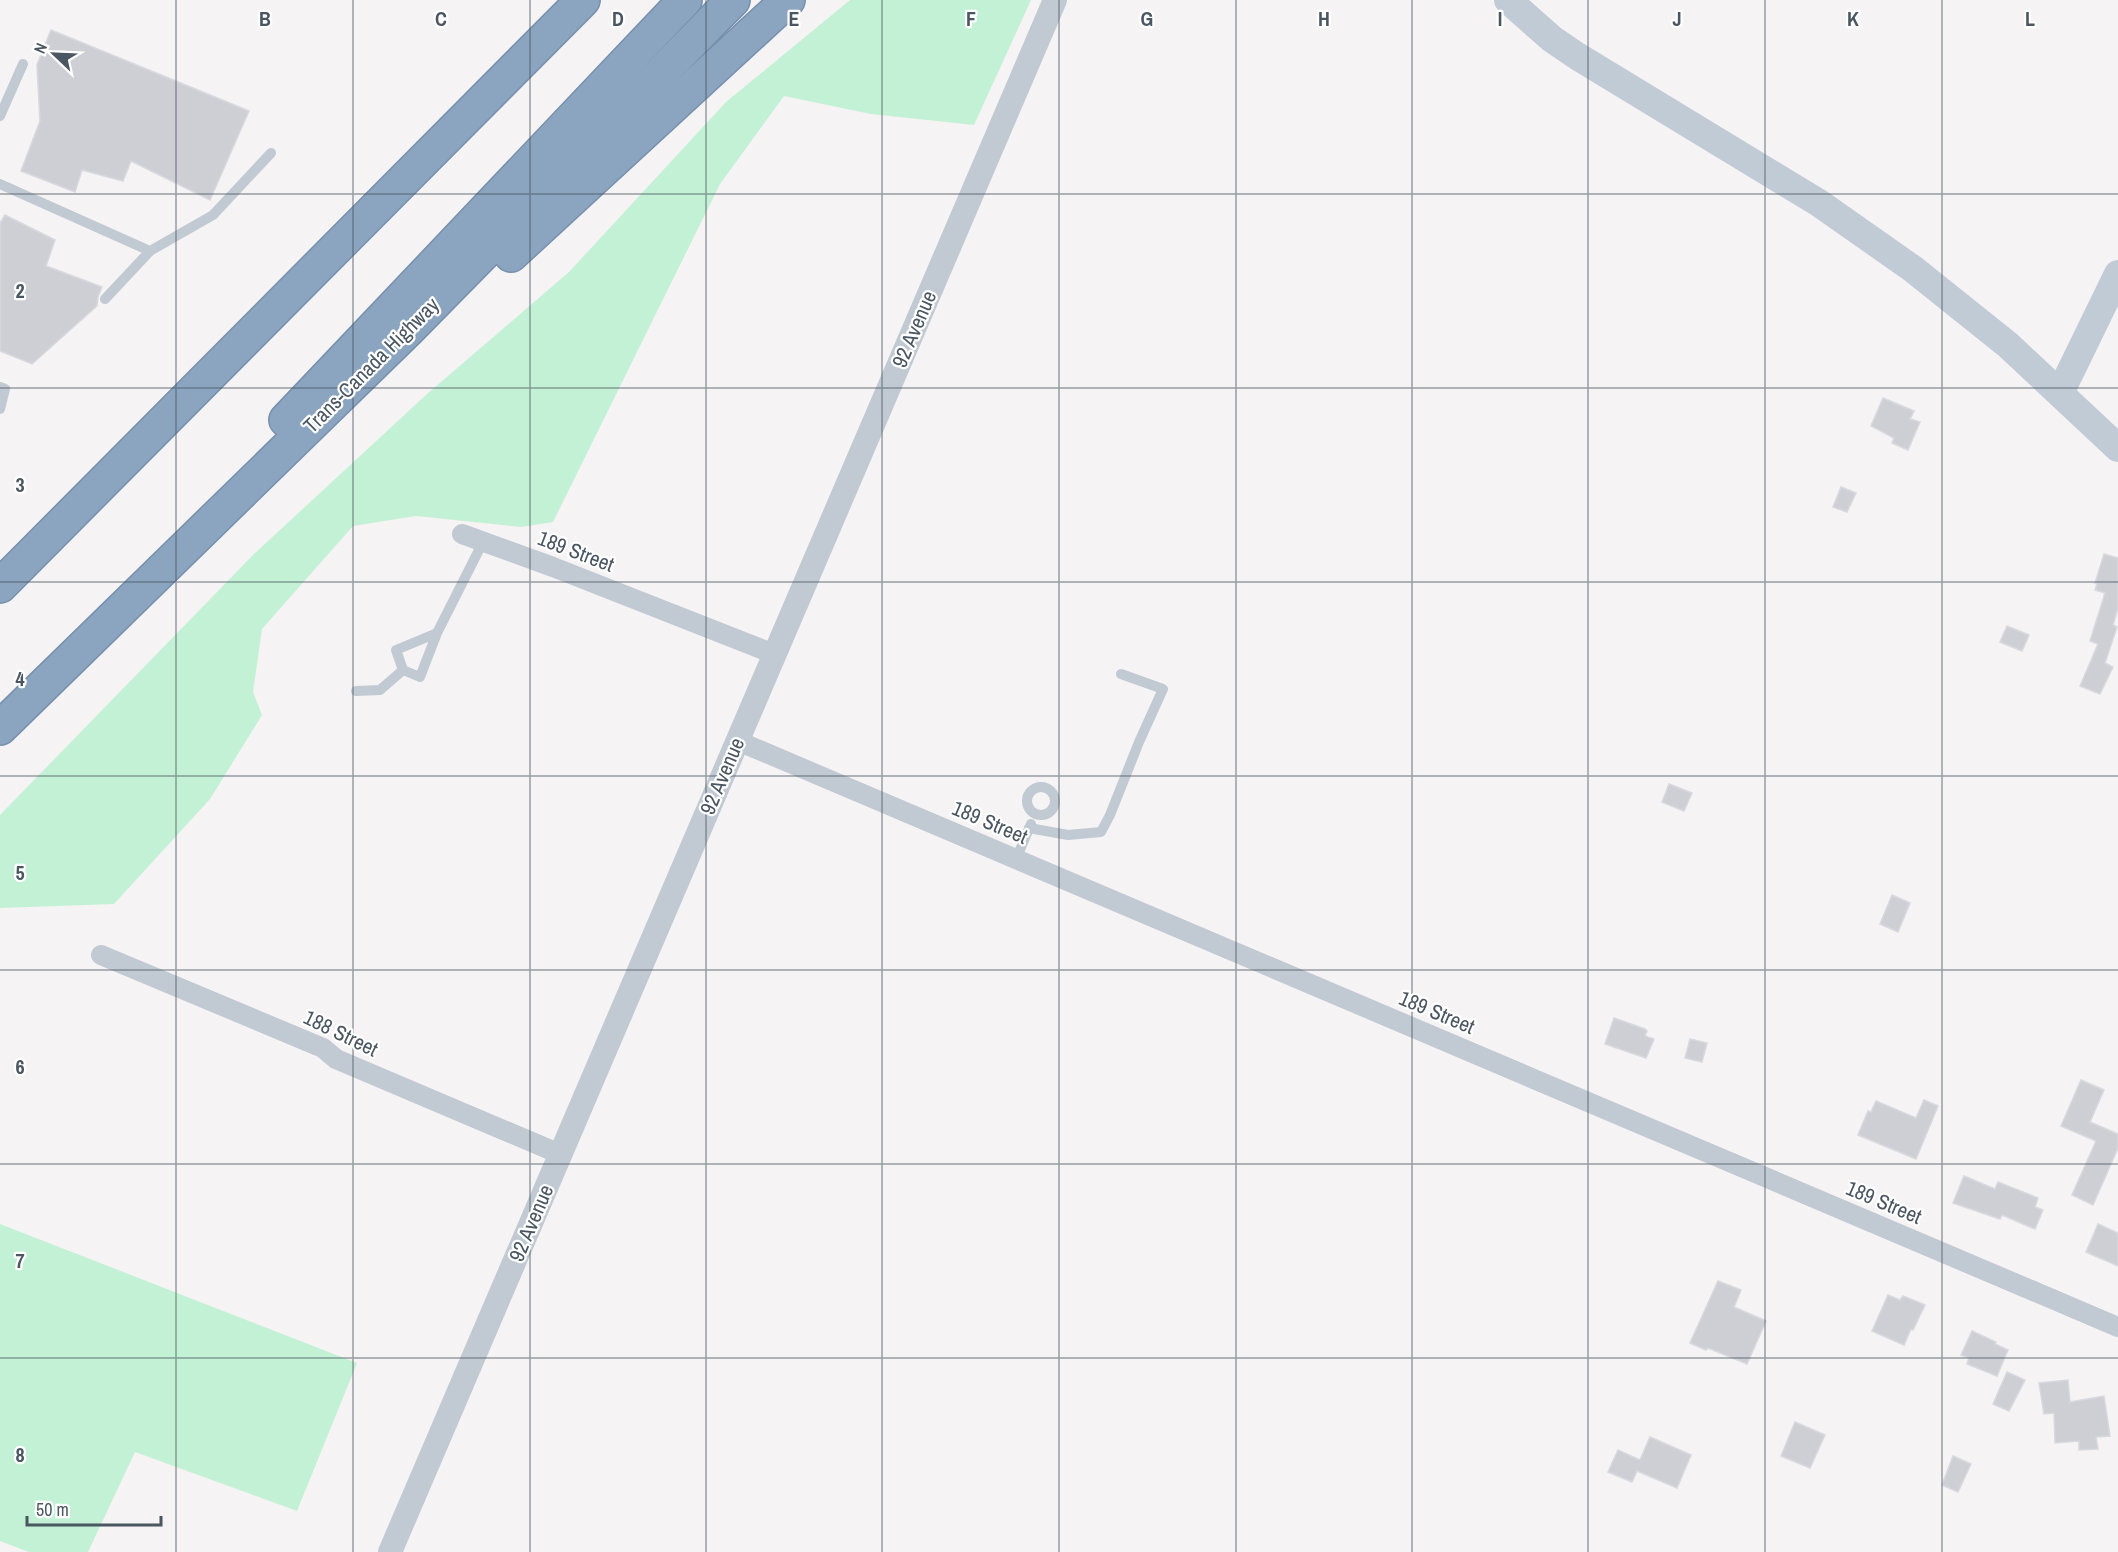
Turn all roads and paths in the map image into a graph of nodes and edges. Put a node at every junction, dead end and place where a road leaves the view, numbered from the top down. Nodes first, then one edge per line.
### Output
1 (583, 0) edge
2 (685, 0) edge
3 (733, 0) edge
4 (788, 0) edge
5 (1055, 0) edge
6 (1508, 0) edge
7 (22, 64) dead end
8 (0, 116) edge
9 (271, 153) dead end
10 (0, 184) edge
11 (150, 251) junction
12 (2118, 273) edge
13 (105, 299) dead end
14 (408, 330) junction
15 (0, 387) edge
16 (2060, 393) junction
17 (0, 409) edge
18 (2118, 448) edge
19 (462, 534) dead end
20 (483, 542) junction
21 (0, 586) edge
22 (437, 633) junction
23 (774, 654) junction
24 (403, 670) junction
25 (1121, 674) dead end
26 (356, 692) dead end
27 (2, 726) edge
28 (738, 741) junction
29 (1035, 814) dead end
30 (1029, 828) junction
31 (1016, 859) junction
32 (100, 955) dead end
33 (560, 1155) junction
34 (2118, 1327) edge
35 (390, 1552) edge

1 - 21 highway
2 - 27 highway, Trans-Canada Highway
3 - 14 highway, Trans-Canada Highway
4 - 14 highway
5 - 23 street, 92 Avenue
6 - 16 main road
7 - 8 lane
9 - 11 lane
10 - 11 lane
11 - 13 lane
12 - 16 main road
14 - 27 highway, Trans-Canada Highway
15 - 17 lane
16 - 18 main road
19 - 20 street, 189 Street
20 - 22 lane
20 - 23 street, 189 Street
22 - 24 lane
22 - 24 lane
23 - 28 street, 92 Avenue
24 - 26 lane
25 - 30 lane
28 - 31 street, 189 Street
28 - 33 street, 92 Avenue
29 - 30 lane
30 - 31 lane
31 - 34 street, 189 Street
32 - 33 street, 188 Street
33 - 35 street, 92 Avenue

